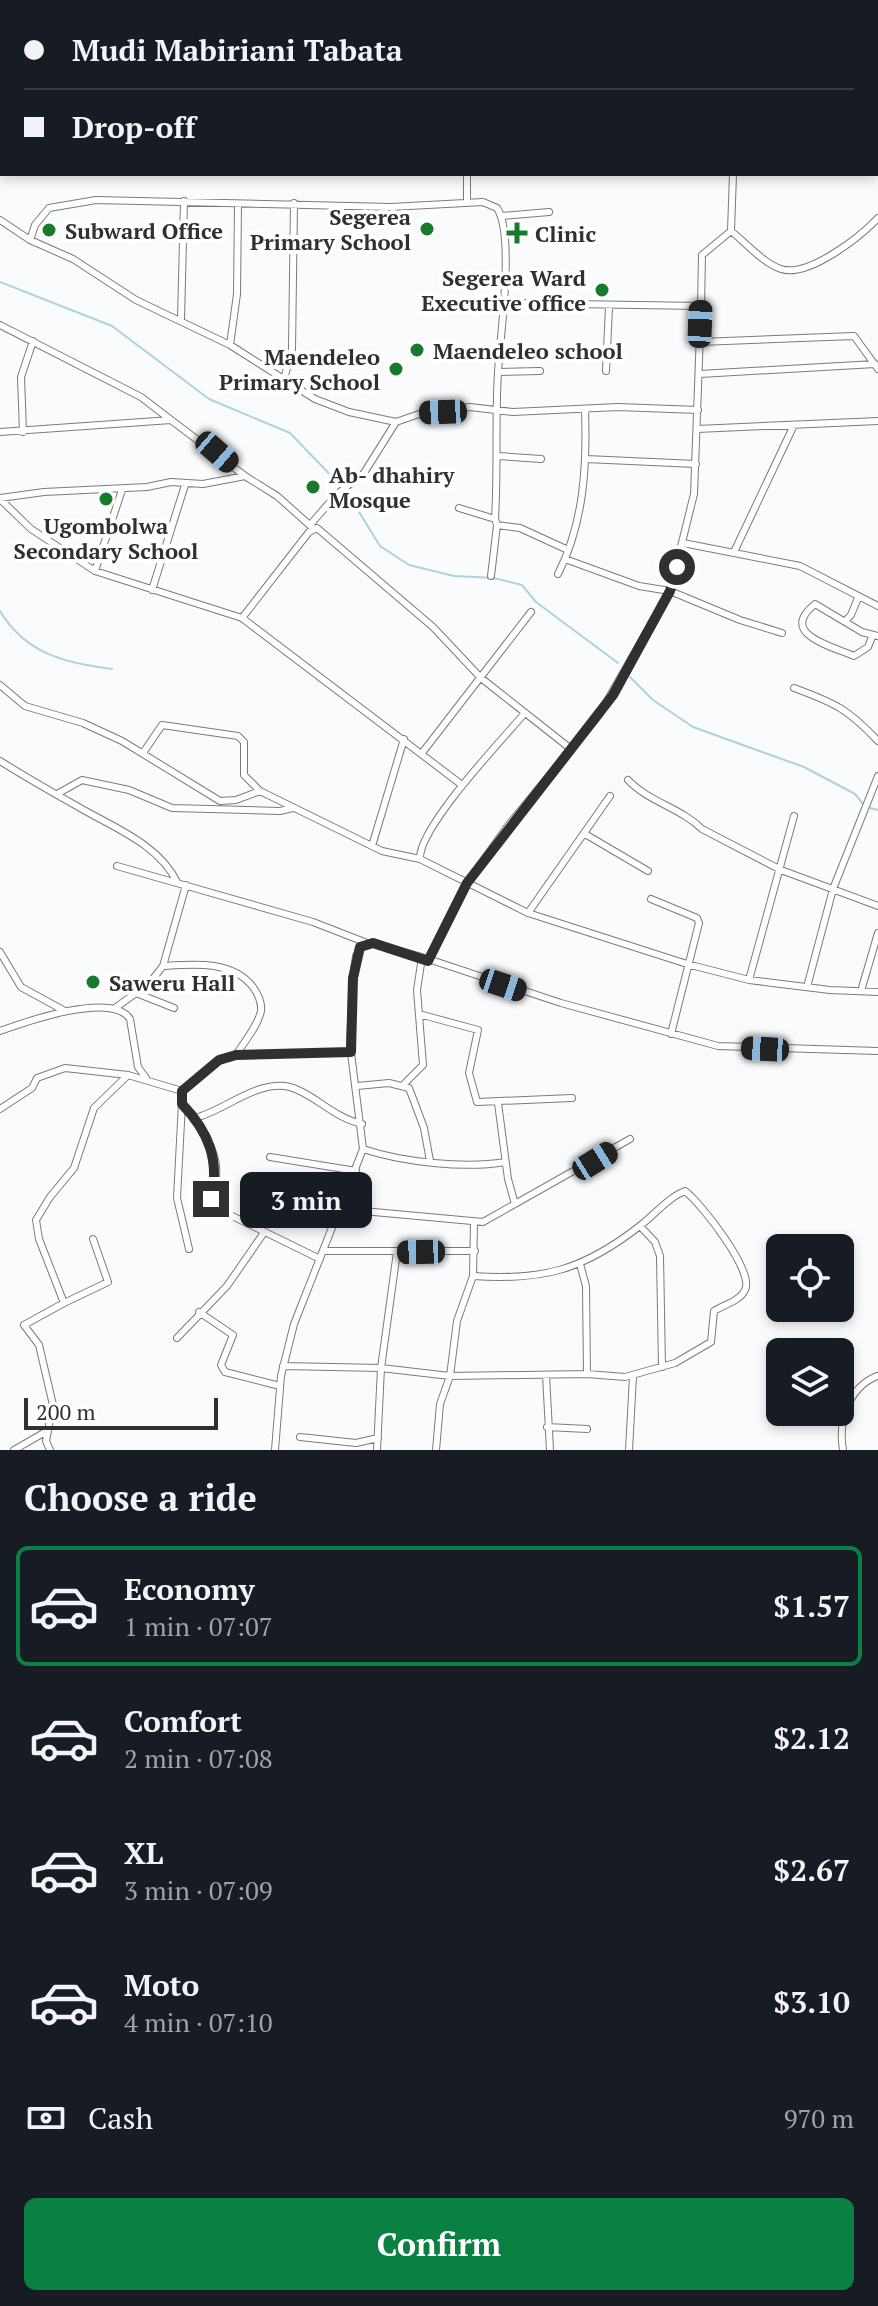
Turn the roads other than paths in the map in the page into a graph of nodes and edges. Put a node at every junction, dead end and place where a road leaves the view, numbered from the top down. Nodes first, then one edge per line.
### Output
1 (467, 176) edge
2 (733, 176) edge
3 (184, 201) junction
4 (467, 202) junction
5 (294, 203) junction
6 (238, 206) junction
7 (549, 212) dead end
8 (501, 216) junction
9 (878, 218) edge
10 (0, 220) edge
11 (731, 231) junction
12 (30, 240) junction
13 (504, 303) junction
14 (701, 306) junction
15 (609, 307) junction
16 (181, 319) junction
17 (0, 325) edge
18 (33, 341) junction
19 (700, 342) junction
20 (230, 345) junction
21 (877, 365) edge
22 (540, 371) dead end
23 (606, 371) dead end
24 (498, 372) junction
25 (700, 374) junction
26 (284, 379) junction
27 (585, 410) junction
28 (698, 410) junction
29 (497, 411) junction
30 (171, 420) junction
31 (878, 421) edge
32 (396, 422) junction
33 (794, 425) junction
34 (697, 429) junction
35 (0, 432) edge
36 (23, 432) junction
37 (499, 456) junction
38 (541, 459) dead end
39 (586, 459) junction
40 (696, 464) junction
41 (245, 476) junction
42 (185, 485) junction
43 (122, 490) junction
44 (0, 498) edge
45 (459, 508) dead end
46 (496, 522) junction
47 (312, 526) junction
48 (683, 543) junction
49 (568, 550) junction
50 (734, 552) junction
51 (565, 559) junction
52 (95, 571) junction
53 (558, 574) dead end
54 (491, 576) dead end
55 (152, 590) junction
56 (670, 591) junction
57 (858, 598) junction
58 (878, 606) edge
59 (531, 612) dead end
60 (242, 618) junction
61 (845, 621) junction
62 (782, 633) dead end
63 (875, 637) edge
64 (481, 678) junction
65 (0, 685) edge
66 (794, 688) dead end
67 (524, 714) junction
68 (404, 739) junction
69 (878, 741) edge
70 (571, 749) junction
71 (143, 753) junction
72 (422, 753) junction
73 (0, 761) edge
74 (878, 776) edge
75 (628, 780) dead end
76 (462, 785) junction
77 (260, 791) junction
78 (57, 794) junction
79 (610, 796) dead end
80 (293, 808) junction
81 (794, 816) dead end
82 (585, 834) junction
83 (372, 846) junction
84 (420, 859) junction
85 (117, 866) dead end
86 (781, 870) junction
87 (648, 871) dead end
88 (177, 882) junction
89 (467, 883) junction
90 (186, 885) junction
91 (833, 889) junction
92 (651, 899) dead end
93 (878, 906) edge
94 (528, 913) junction
95 (878, 933) edge
96 (367, 943) junction
97 (0, 952) edge
98 (425, 959) junction
99 (687, 964) junction
100 (163, 966) junction
101 (749, 980) junction
102 (807, 987) junction
103 (861, 991) junction
104 (878, 992) edge
105 (141, 994) junction
106 (115, 1008) junction
107 (174, 1008) dead end
108 (64, 1011) junction
109 (419, 1014) junction
110 (0, 1031) edge
111 (671, 1034) junction
112 (878, 1051) edge
113 (351, 1052) junction
114 (236, 1055) junction
115 (128, 1075) junction
116 (146, 1079) junction
117 (404, 1084) junction
118 (357, 1086) junction
119 (182, 1091) junction
120 (572, 1098) dead end
121 (498, 1103) junction
122 (182, 1104) junction
123 (0, 1109) edge
124 (195, 1118) junction
125 (362, 1124) junction
126 (630, 1139) dead end
127 (363, 1149) junction
128 (270, 1157) dead end
129 (430, 1161) junction
130 (505, 1162) junction
131 (356, 1171) junction
132 (270, 1201) dead end
133 (515, 1204) junction
134 (340, 1213) junction
135 (474, 1223) junction
136 (640, 1226) junction
137 (263, 1234) junction
138 (93, 1239) dead end
139 (189, 1249) dead end
140 (323, 1251) junction
141 (475, 1251) junction
142 (397, 1252) junction
143 (320, 1259) junction
144 (580, 1264) junction
145 (473, 1276) junction
146 (64, 1303) junction
147 (199, 1312) junction
148 (177, 1338) dead end
149 (283, 1366) junction
150 (662, 1367) junction
151 (381, 1368) junction
152 (587, 1374) junction
153 (546, 1375) junction
154 (450, 1376) junction
155 (633, 1376) junction
156 (877, 1376) edge
157 (280, 1386) junction
158 (547, 1427) junction
159 (587, 1429) dead end
160 (47, 1431) junction
161 (300, 1437) dead end
162 (378, 1438) junction
163 (14, 1450) edge
164 (50, 1450) edge
165 (275, 1450) edge
166 (377, 1450) edge
167 (436, 1450) edge
168 (550, 1450) edge
169 (629, 1450) edge
170 (843, 1450) edge

1 - 4 street
2 - 11 street
3 - 6 street
3 - 12 street
3 - 16 street
4 - 5 street
4 - 8 street
5 - 6 street
5 - 26 street
6 - 20 street
7 - 8 street
8 - 13 street
9 - 11 street
10 - 12 street
11 - 14 street
12 - 16 street
13 - 15 street
13 - 24 street
14 - 15 street
14 - 19 street
15 - 23 street
16 - 20 street
17 - 18 street
18 - 30 street
18 - 36 street
19 - 21 street
19 - 25 street
20 - 26 street
21 - 25 street
22 - 24 street
24 - 29 street
25 - 28 street
26 - 32 street
27 - 28 street
27 - 29 street
27 - 39 street
28 - 34 street
29 - 32 street
29 - 37 street
30 - 36 street
30 - 41 street
31 - 33 street
32 - 47 street
33 - 34 street
33 - 50 street
34 - 40 street
35 - 36 street
37 - 38 street
37 - 46 street
39 - 40 street
39 - 49 street
40 - 48 street
41 - 42 street
41 - 47 street
42 - 43 street
42 - 55 street
43 - 44 street
43 - 52 street
44 - 52 street
45 - 46 street
46 - 49 street
46 - 54 street
47 - 60 street
47 - 64 street
48 - 50 street
48 - 56 street
49 - 51 street
50 - 57 street
51 - 53 street
51 - 56 street
52 - 55 street
55 - 60 street
56 - 62 street
56 - 70 street
57 - 58 street
57 - 61 street
59 - 64 street
60 - 68 street
61 - 63 street
61 - 63 street
64 - 67 street
64 - 72 street
65 - 71 street
66 - 69 street
67 - 70 street
67 - 76 street
68 - 72 street
68 - 83 street
70 - 89 street
71 - 77 street
71 - 77 street
72 - 76 street
73 - 78 street
74 - 91 street
75 - 86 street
76 - 84 street
77 - 80 street
78 - 80 street
78 - 88 street
79 - 82 street
80 - 83 street
81 - 86 street
82 - 87 street
82 - 94 street
83 - 84 street
84 - 89 street
85 - 88 street
86 - 91 street
86 - 101 street
88 - 90 street
89 - 94 street
89 - 98 street
90 - 96 street
90 - 100 street
91 - 93 street
91 - 102 street
92 - 99 street
94 - 99 street
95 - 103 street
96 - 98 street
96 - 113 street
97 - 108 street
98 - 109 street
98 - 111 street
99 - 101 street
99 - 111 street
100 - 105 street
100 - 114 street
101 - 102 street
102 - 103 street
103 - 104 street
105 - 106 street
105 - 107 street
106 - 108 street
106 - 116 street
108 - 110 street
109 - 117 street
109 - 121 street
111 - 112 street
113 - 114 street
113 - 118 street
114 - 119 street
115 - 116 street
115 - 123 street
115 - 146 street
116 - 119 street
117 - 118 street
117 - 129 street
118 - 125 street
119 - 122 street
120 - 121 street
121 - 130 street
122 - 124 street
122 - 139 street
124 - 125 street
124 - 137 street
125 - 127 street
126 - 133 street
127 - 129 street
127 - 131 street
128 - 131 street
129 - 130 street
130 - 133 street
131 - 134 street
132 - 134 street
133 - 135 street
134 - 135 street
134 - 140 street
135 - 141 street
136 - 144 street
136 - 150 street
136 - 150 street
137 - 143 street
137 - 147 street
138 - 146 street
140 - 142 street
140 - 143 street
141 - 142 street
141 - 145 street
142 - 151 street
143 - 149 street
144 - 145 street
144 - 152 street
145 - 154 street
146 - 160 street
147 - 148 street
147 - 157 street
149 - 151 street
149 - 157 street
150 - 155 street
151 - 154 street
151 - 162 street
152 - 153 street
152 - 155 street
153 - 154 street
153 - 158 street
154 - 167 street
155 - 169 street
156 - 170 street
157 - 165 street
158 - 159 street
158 - 168 street
160 - 163 street
160 - 164 street
161 - 162 street
162 - 166 street

